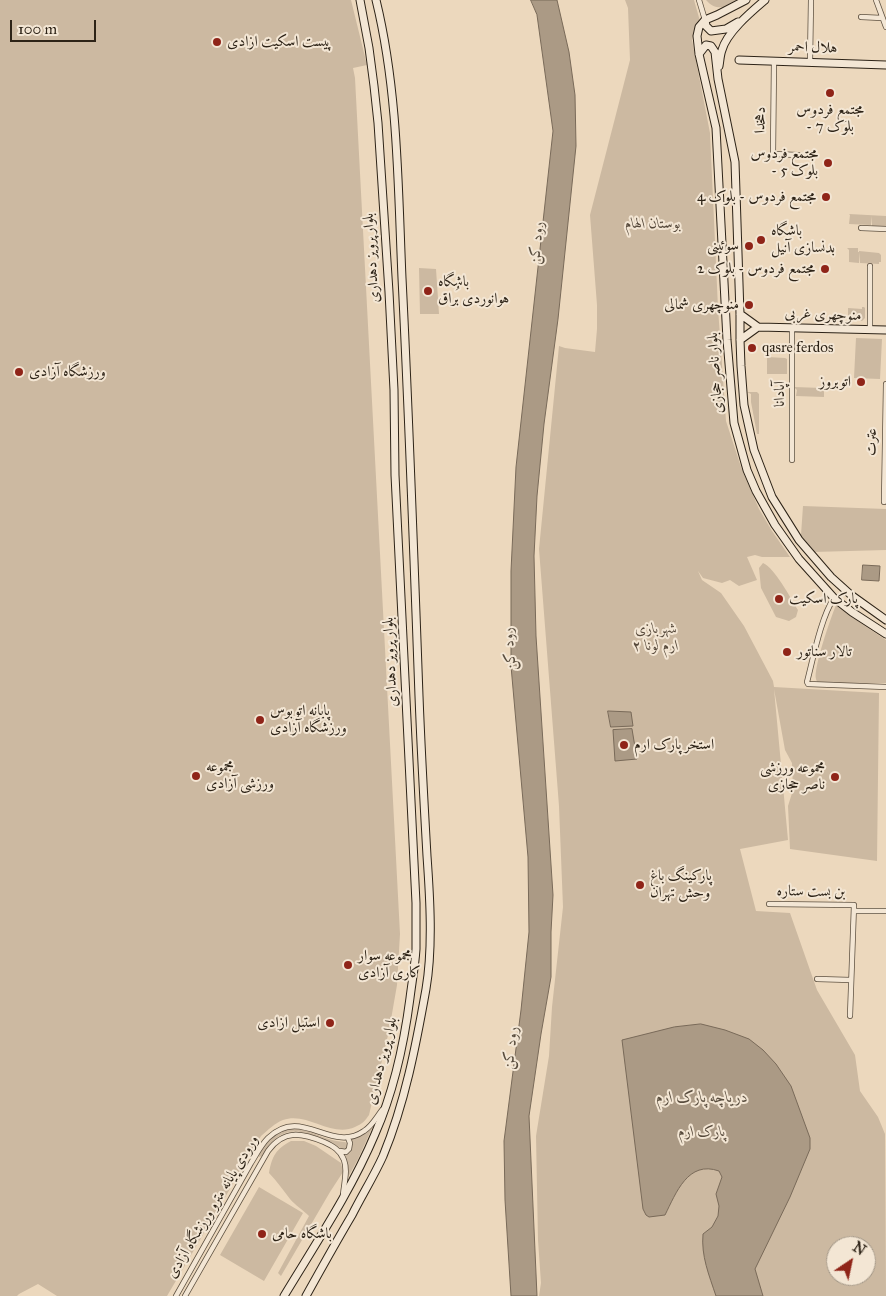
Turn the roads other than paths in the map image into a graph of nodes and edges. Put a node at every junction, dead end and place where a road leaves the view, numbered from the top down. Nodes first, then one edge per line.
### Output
1 (360, 0) edge
2 (376, 0) edge
3 (699, 0) edge
4 (746, 0) edge
5 (765, 0) edge
6 (811, 0) edge
7 (876, 0) edge
8 (749, 14) junction
9 (861, 17) dead end
10 (882, 18) junction
11 (704, 20) junction
12 (886, 27) edge
13 (699, 54) junction
14 (740, 60) dead end
15 (774, 61) junction
16 (810, 62) junction
17 (886, 64) edge
18 (718, 79) junction
19 (798, 155) dead end
20 (861, 228) dead end
21 (886, 229) edge
22 (870, 266) dead end
23 (740, 314) junction
24 (758, 327) junction
25 (792, 328) junction
26 (870, 330) junction
27 (886, 330) edge
28 (740, 340) junction
29 (886, 384) edge
30 (792, 460) dead end
31 (884, 502) dead end
32 (834, 598) junction
33 (886, 620) edge
34 (886, 634) edge
35 (886, 687) edge
36 (769, 904) dead end
37 (854, 908) junction
38 (886, 912) edge
39 (816, 979) dead end
40 (851, 980) junction
41 (850, 1016) dead end
42 (387, 1104) junction
43 (348, 1138) junction
44 (338, 1150) junction
45 (342, 1199) junction
46 (176, 1296) edge
47 (185, 1296) edge
48 (284, 1296) edge
49 (306, 1296) edge

1 - 42 main road, بلوار پرویز دهداری
2 - 49 main road, بلوار پرویز دهداری
3 - 11 street
4 - 11 main road
5 - 8 main road
6 - 16 street
7 - 10 street
8 - 11 main road
8 - 18 main road
9 - 10 street
10 - 12 street
11 - 13 main road, بلوار ناصر حجازی
13 - 18 main road
13 - 32 main road, بلوار ناصر حجازی
14 - 15 main road, هلال احمر
15 - 16 main road, هلال احمر
15 - 19 street, دهخدا
16 - 17 main road, هلال احمر
18 - 23 main road, بلوار ناصر حجازی
20 - 21 street
22 - 26 street
23 - 24 main road
23 - 28 main road, بلوار ناصر حجازی
24 - 25 main road, منوچهری غربی
24 - 28 main road
25 - 26 main road, منوچهری غربی
25 - 30 street, آپادانا
26 - 27 main road, منوچهری غربی
28 - 33 main road, بلوار ناصر حجازی
29 - 31 street, عترت
32 - 34 main road, بلوار ناصر حجازی
32 - 35 street
36 - 37 street, بن بست ستاره
37 - 38 street, بن بست ستاره
37 - 40 street
39 - 40 street
40 - 41 street
42 - 43 street
42 - 45 main road, بلوار پرویز دهداری
43 - 44 street
43 - 46 street, ورودی پایانه مترو ورزشگاه آزادی
44 - 45 street
44 - 47 street
45 - 48 main road, بلوار پرویز دهداری

